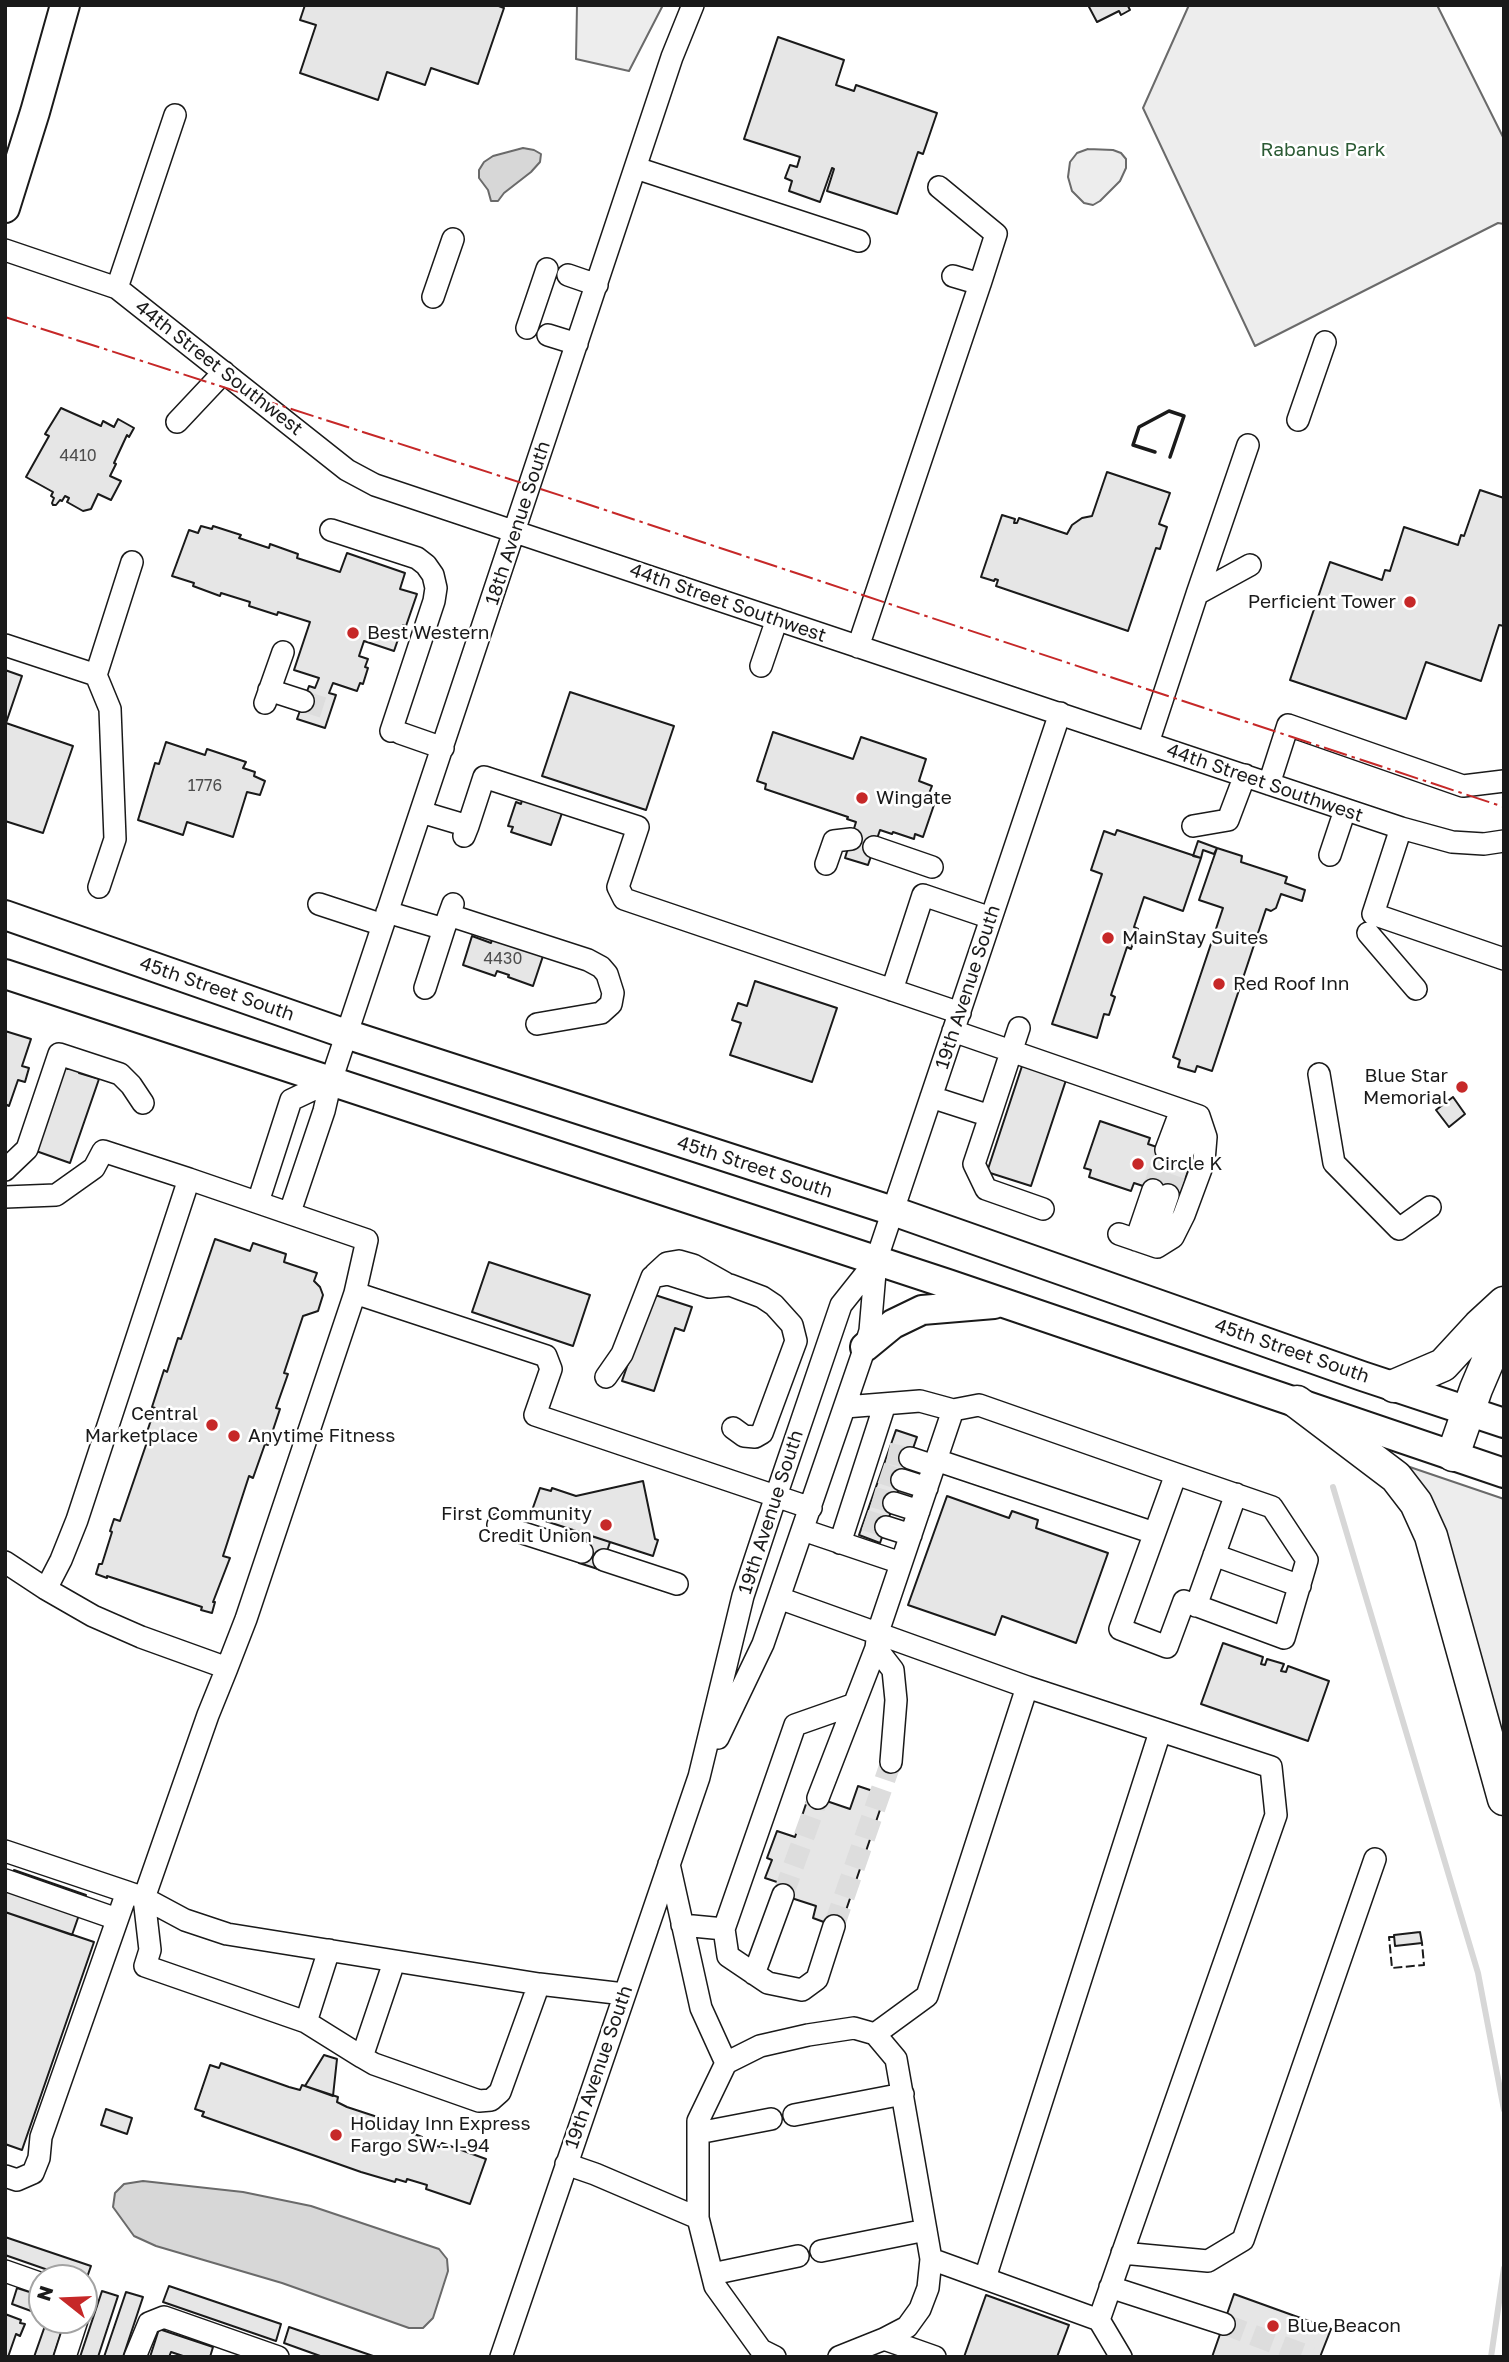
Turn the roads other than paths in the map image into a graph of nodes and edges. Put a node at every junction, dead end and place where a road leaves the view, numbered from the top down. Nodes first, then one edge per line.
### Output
1 (65, 5) edge
2 (694, 5) edge
3 (175, 115) dead end
4 (636, 168) junction
5 (939, 187) dead end
6 (5, 208) edge
7 (453, 239) dead end
8 (859, 242) dead end
9 (5, 250) edge
10 (547, 269) dead end
11 (568, 275) dead end
12 (953, 276) dead end
13 (980, 284) junction
14 (597, 285) junction
15 (117, 288) junction
16 (433, 297) dead end
17 (527, 328) dead end
18 (548, 335) dead end
19 (1325, 342) dead end
20 (577, 344) junction
21 (224, 372) junction
22 (1298, 420) dead end
23 (177, 422) dead end
24 (1248, 445) dead end
25 (331, 530) dead end
26 (515, 531) junction
27 (132, 562) dead end
28 (1250, 565) dead end
29 (1198, 594) junction
30 (777, 619) junction
31 (5, 645) edge
32 (858, 647) junction
33 (283, 652) dead end
34 (761, 666) dead end
35 (96, 675) junction
36 (303, 701) tunnel mouth
37 (1060, 713) junction
38 (1148, 743) junction
39 (443, 748) junction
40 (1245, 775) junction
41 (1504, 781) edge
42 (1269, 784) junction
43 (1345, 810) junction
44 (421, 812) junction
45 (1193, 826) dead end
46 (1401, 828) junction
47 (851, 839) dead end
48 (1504, 841) edge
49 (874, 847) dead end
50 (1330, 855) dead end
51 (826, 864) dead end
52 (932, 867) dead end
53 (99, 887) dead end
54 (319, 904) dead end
55 (5, 915) edge
56 (449, 915) junction
57 (991, 918) junction
58 (385, 919) junction
59 (1368, 933) dead end
60 (1504, 959) edge
61 (5, 974) edge
62 (425, 988) dead end
63 (1416, 989) dead end
64 (892, 990) junction
65 (957, 1022) junction
66 (537, 1024) dead end
67 (1019, 1028) dead end
68 (346, 1034) junction
69 (1012, 1051) junction
70 (268, 1060) junction
71 (1319, 1074) dead end
72 (331, 1081) junction
73 (931, 1097) junction
74 (291, 1100) junction
75 (143, 1103) dead end
76 (1188, 1112) junction
77 (990, 1116) junction
78 (1174, 1153) tunnel mouth
79 (5, 1170) edge
80 (189, 1179) junction
81 (1161, 1192) tunnel mouth
82 (5, 1197) edge
83 (258, 1202) junction
84 (1430, 1207) dead end
85 (1043, 1209) dead end
86 (893, 1211) junction
87 (290, 1212) junction
88 (876, 1261) junction
89 (355, 1293) junction
90 (1005, 1303) junction
91 (1504, 1303) edge
92 (1504, 1323) edge
93 (865, 1347) junction
94 (606, 1377) dead end
95 (1394, 1386) junction
96 (1297, 1402) junction
97 (885, 1404) junction
98 (845, 1407) junction
99 (953, 1410) junction
100 (1469, 1410) junction
101 (1504, 1423) edge
102 (733, 1428) dead end
103 (1453, 1455) junction
104 (910, 1458) tunnel mouth
105 (935, 1463) junction
106 (1504, 1473) edge
107 (1176, 1474) junction
108 (902, 1480) tunnel mouth
109 (927, 1488) junction
110 (1236, 1494) junction
111 (776, 1496) junction
112 (894, 1503) tunnel mouth
113 (811, 1508) junction
114 (919, 1511) junction
115 (498, 1525) dead end
116 (886, 1527) tunnel mouth
117 (803, 1530) junction
118 (1154, 1533) junction
119 (911, 1535) junction
120 (839, 1543) junction
121 (582, 1552) dead end
122 (1214, 1555) junction
123 (604, 1560) dead end
124 (5, 1562) edge
125 (901, 1563) junction
126 (677, 1584) dead end
127 (1300, 1586) junction
128 (46, 1589) junction
129 (779, 1598) junction
130 (1196, 1606) junction
131 (877, 1640) junction
132 (227, 1668) junction
133 (1027, 1687) junction
134 (852, 1705) junction
135 (1160, 1732) junction
136 (891, 1762) tunnel mouth
137 (699, 1777) junction
138 (818, 1798) tunnel mouth
139 (1504, 1799) edge
140 (5, 1851) edge
141 (1376, 1859) dead end
142 (669, 1864) junction
143 (5, 1880) edge
144 (136, 1895) junction
145 (783, 1895) tunnel mouth
146 (117, 1919) junction
147 (682, 1925) junction
148 (834, 1926) tunnel mouth
149 (724, 1929) junction
150 (329, 1950) junction
151 (394, 1962) junction
152 (754, 1974) junction
153 (539, 1984) junction
154 (624, 1994) junction
155 (306, 2022) junction
156 (875, 2034) junction
157 (362, 2057) junction
158 (726, 2063) junction
159 (903, 2094) junction
160 (794, 2115) dead end
161 (771, 2119) dead end
162 (698, 2133) junction
163 (566, 2164) junction
164 (5, 2176) edge
165 (698, 2218) junction
166 (926, 2230) junction
167 (821, 2251) dead end
168 (1122, 2253) junction
169 (798, 2256) dead end
170 (931, 2259) junction
171 (5, 2271) edge
172 (712, 2274) junction
173 (985, 2278) junction
174 (28, 2279) edge
175 (1110, 2287) junction
176 (1099, 2320) junction
177 (1224, 2324) tunnel mouth
178 (72, 2334) edge
179 (884, 2339) junction
180 (65, 2357) edge
181 (135, 2357) edge
182 (278, 2357) edge
183 (501, 2357) edge
184 (775, 2357) edge
185 (839, 2357) edge
186 (934, 2357) edge
187 (1121, 2357) edge

1 - 6 main road
2 - 4 street, 18th Avenue South
3 - 15 street
4 - 8 street
4 - 14 street, 18th Avenue South
5 - 13 street
7 - 16 street
9 - 15 street, 44th Street Southwest
10 - 17 street
11 - 14 street
12 - 13 street
13 - 32 street
14 - 20 street, 18th Avenue South
15 - 21 street, 44th Street Southwest
18 - 20 street
19 - 22 street
20 - 26 street, 18th Avenue South
21 - 23 street
21 - 26 street, 44th Street Southwest
24 - 29 street
25 - 39 street
26 - 30 street, 44th Street Southwest
26 - 39 street, 18th Avenue South
27 - 35 street
28 - 29 street
29 - 38 street
30 - 32 street, 44th Street Southwest
30 - 34 street
31 - 35 street
32 - 37 street, 44th Street Southwest
33 - 36 street
35 - 53 street
37 - 38 street, 44th Street Southwest
37 - 57 street, 19th Avenue South
38 - 40 street, 44th Street Southwest
39 - 44 street, 18th Avenue South
40 - 42 street, 44th Street Southwest
40 - 45 street
41 - 42 street
42 - 43 street, 44th Street Southwest
43 - 46 street, 44th Street Southwest
43 - 50 street
44 - 58 street, 18th Avenue South
44 - 64 street
46 - 48 street, 44th Street Southwest
46 - 60 street
47 - 51 street
49 - 52 street
54 - 58 street
55 - 68 main road, 45th Street South
56 - 58 street
56 - 62 street
56 - 66 street
57 - 64 street
57 - 65 street, 19th Avenue South
58 - 68 street, 18th Avenue South
59 - 63 street
61 - 70 main road
64 - 65 street
65 - 69 street
65 - 73 street, 19th Avenue South
67 - 69 street
68 - 72 street, 18th Avenue South
68 - 86 main road, 45th Street South
69 - 76 street
69 - 77 street
70 - 72 main road
70 - 74 street
71 - 84 street
72 - 74 street
72 - 87 street, 18th Avenue South
72 - 88 main road
73 - 77 street
73 - 86 street, 19th Avenue South
74 - 83 street
75 - 79 street
76 - 78 street
76 - 81 street
77 - 85 street
80 - 82 street
80 - 83 street
80 - 128 street
83 - 87 street
86 - 88 street, 19th Avenue South
86 - 95 main road, 45th Street South
87 - 89 street
88 - 90 main road
88 - 93 street, 19th Avenue South
88 - 111 street, 19th Avenue South
89 - 111 street
89 - 132 street
90 - 93 main road
90 - 96 main road
91 - 95 highway
92 - 100 highway
93 - 98 street, 19th Avenue South
94 - 102 street
95 - 100 main road, 45th Street South
96 - 103 main road
96 - 139 highway
97 - 98 street
97 - 99 street
97 - 120 street
98 - 113 street, 19th Avenue South
99 - 105 street
99 - 107 street
100 - 101 main road, 45th Street South
100 - 103 highway
103 - 106 main road
104 - 105 street
105 - 109 street
105 - 118 street
107 - 110 street
107 - 118 street
108 - 109 street
109 - 114 street
110 - 122 street
110 - 127 street
111 - 113 street
111 - 137 street, 19th Avenue South
112 - 114 street
113 - 117 street, 19th Avenue South
114 - 119 street
115 - 121 street
116 - 119 street
117 - 120 street
117 - 129 street, 19th Avenue South
118 - 130 street
119 - 125 street
120 - 125 street
122 - 127 street
122 - 130 street
123 - 126 street
124 - 128 street
125 - 131 street
127 - 130 street
128 - 132 street
129 - 131 street
129 - 137 street, 19th Avenue South
131 - 133 street
131 - 134 street
131 - 136 street
132 - 144 street
133 - 135 street
133 - 156 street
134 - 138 street
134 - 149 street
135 - 168 street
135 - 173 street
137 - 142 street, 19th Avenue South
140 - 144 street
141 - 168 street
142 - 147 street
142 - 154 street, 19th Avenue South
143 - 146 street
144 - 146 street
144 - 150 street
144 - 155 street
145 - 152 street
146 - 164 street
147 - 149 street
147 - 158 street
148 - 152 street
149 - 152 street
150 - 151 street
150 - 155 street
151 - 153 street
151 - 157 street
153 - 154 street
153 - 157 street
154 - 163 street, 19th Avenue South
155 - 157 street
156 - 158 street
156 - 159 street
158 - 162 street
159 - 160 street
159 - 166 street
161 - 162 street
162 - 165 street
163 - 165 street
163 - 183 street, 19th Avenue South
165 - 172 street
166 - 167 street
166 - 170 street
168 - 175 street
169 - 172 street
170 - 173 street
170 - 179 street
171 - 174 street
172 - 184 street
173 - 176 street
175 - 176 street
175 - 177 street
176 - 187 street
178 - 180 street
179 - 185 street
179 - 186 street
181 - 182 street

